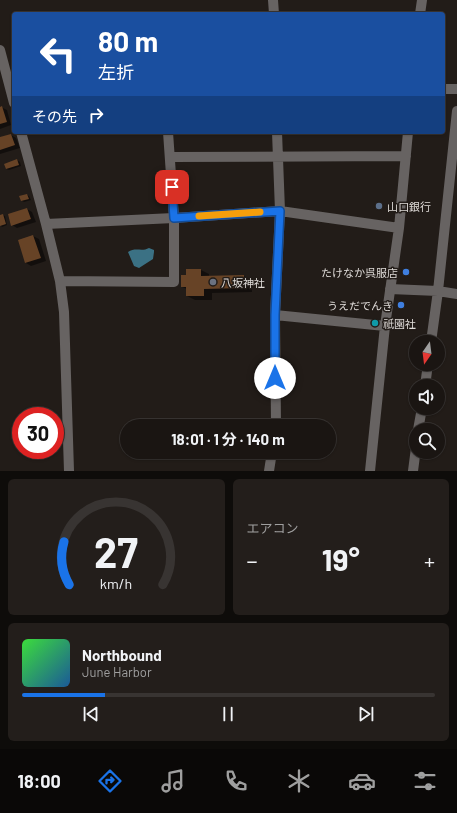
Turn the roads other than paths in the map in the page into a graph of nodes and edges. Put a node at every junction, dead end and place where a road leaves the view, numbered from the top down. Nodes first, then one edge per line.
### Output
1 (273, 0) edge
2 (422, 0) edge
3 (274, 12) edge
4 (420, 12) edge
5 (0, 50) edge
6 (8, 88) edge
7 (445, 89) edge
8 (457, 89) edge
9 (12, 98) edge
10 (457, 111) edge
11 (22, 134) edge
12 (168, 134) edge
13 (277, 134) edge
14 (408, 134) edge
15 (278, 156) junction
16 (406, 156) junction
17 (171, 157) junction
18 (454, 165) edge
19 (280, 211) junction
20 (174, 218) junction
21 (46, 224) junction
22 (399, 228) junction
23 (60, 281) junction
24 (390, 289) junction
25 (438, 291) junction
26 (457, 294) edge
27 (275, 315) junction
28 (385, 326) junction
29 (432, 335) edge
30 (276, 419) edge
31 (271, 459) edge
32 (415, 459) edge
33 (69, 471) edge
34 (269, 471) edge
35 (370, 471) edge
36 (413, 471) edge

1 - 3 street
2 - 4 street
5 - 6 street
6 - 9 street
7 - 8 street
10 - 18 street
11 - 21 street
12 - 17 street
13 - 15 street
14 - 16 street
15 - 16 street
15 - 17 street
15 - 19 street
16 - 22 street
17 - 20 street
18 - 25 street
19 - 20 street
19 - 22 street
19 - 27 street
20 - 21 street
20 - 23 street
21 - 23 street
22 - 24 street
23 - 33 street
24 - 25 street
24 - 28 street
25 - 26 street
25 - 29 street
27 - 28 street
27 - 30 street
28 - 35 street
31 - 34 street
32 - 36 street

